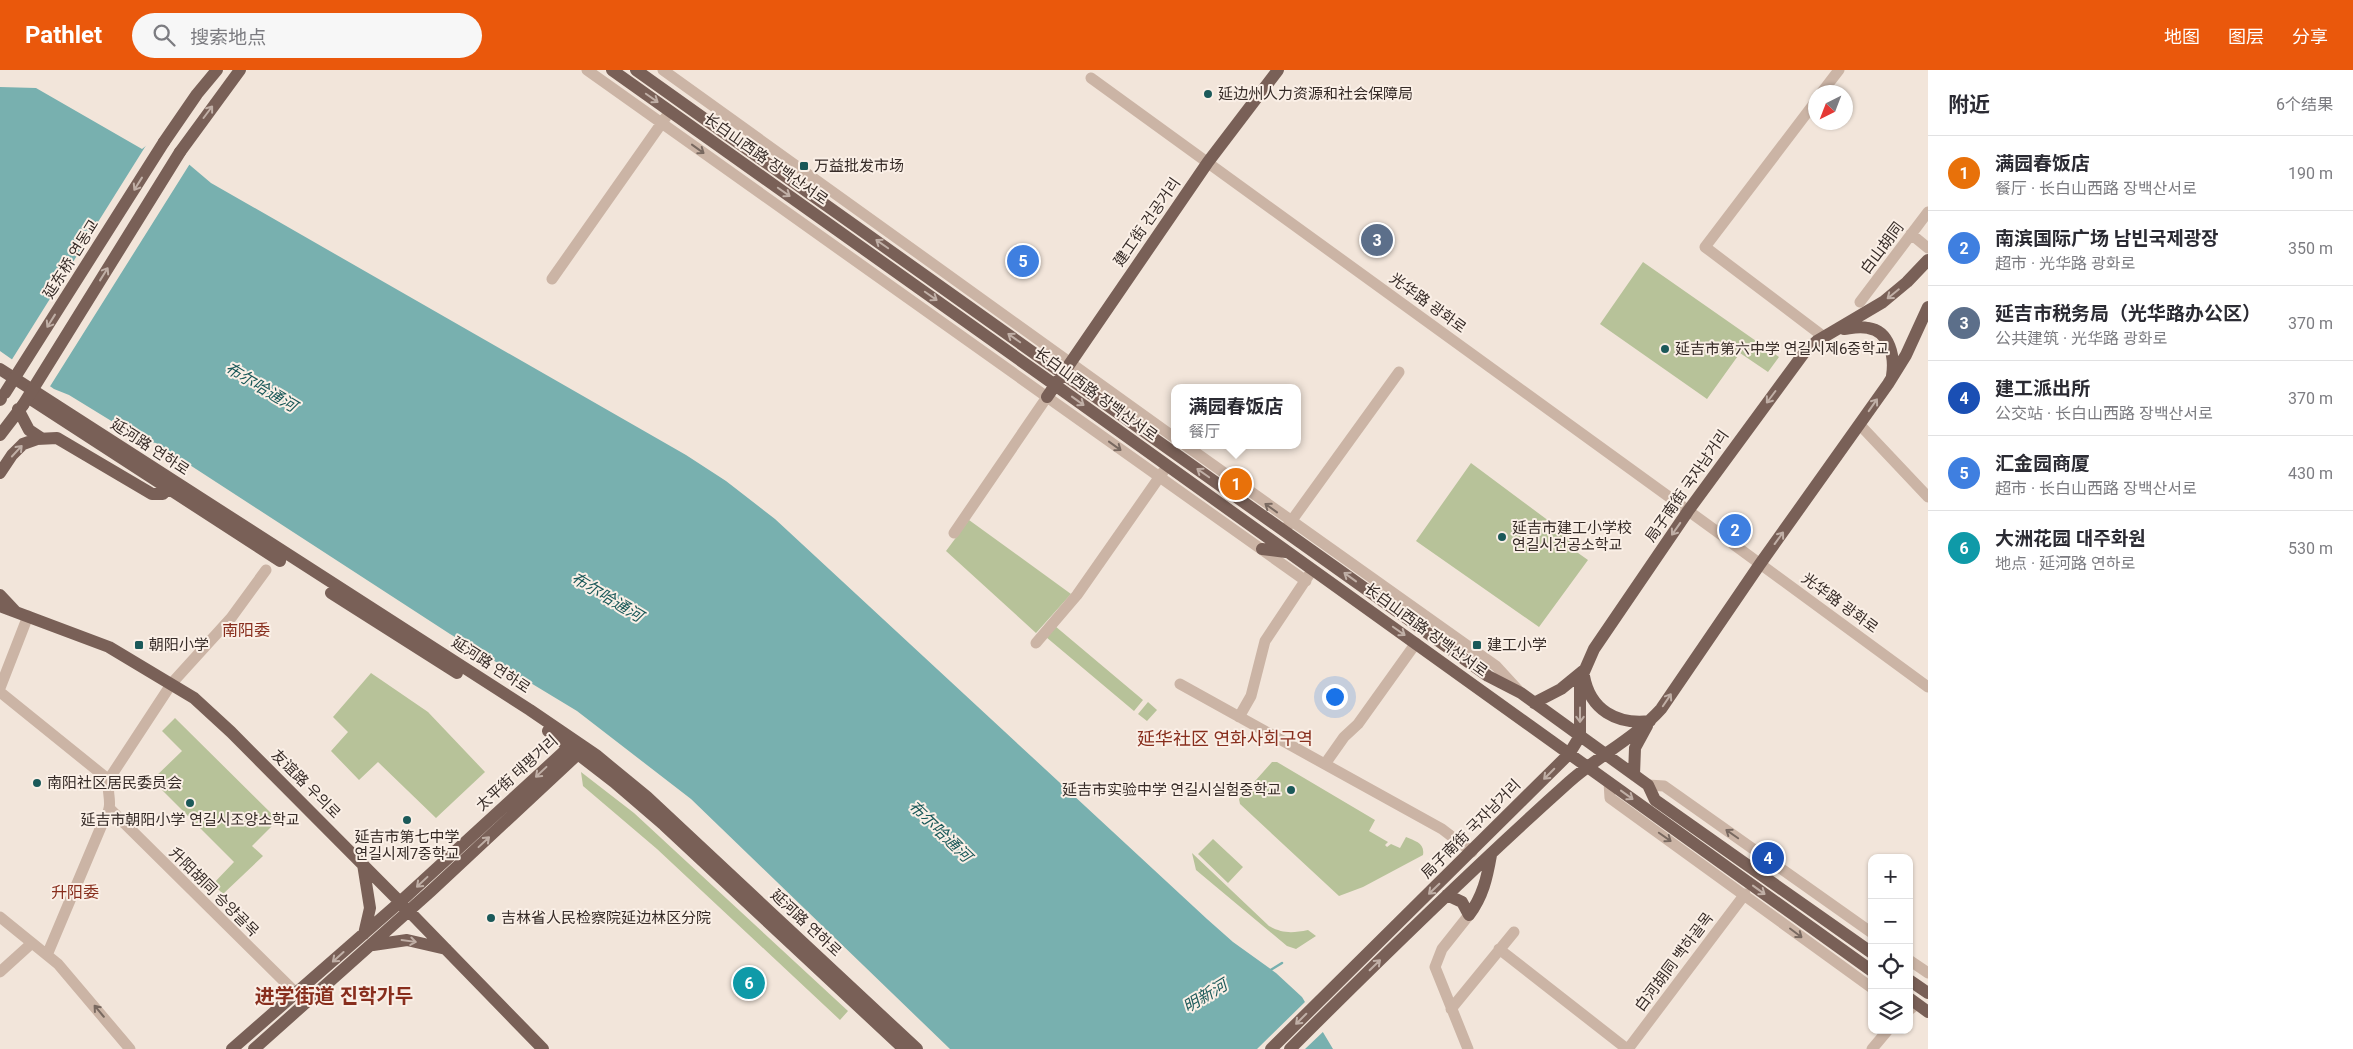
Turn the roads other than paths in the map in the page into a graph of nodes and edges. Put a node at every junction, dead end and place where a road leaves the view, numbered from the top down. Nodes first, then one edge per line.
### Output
1 (217, 70) edge
2 (240, 70) edge
3 (587, 70) edge
4 (612, 70) edge
5 (636, 70) edge
6 (663, 70) edge
7 (1278, 70) edge
8 (1839, 70) edge
9 (1091, 78) dead end
10 (1827, 85) edge
11 (670, 111) junction
12 (1808, 112) edge
13 (662, 123) junction
14 (1208, 162) junction
15 (1928, 212) edge
16 (1911, 234) junction
17 (1928, 248) edge
18 (1928, 260) edge
19 (552, 279) dead end
20 (1860, 302) dead end
21 (1928, 306) edge
22 (1837, 330) junction
23 (1824, 337) junction
24 (1066, 367) junction
25 (0, 369) edge
26 (1399, 372) dead end
27 (1891, 378) junction
28 (0, 379) edge
29 (1055, 384) junction
30 (1047, 397) junction
31 (1, 398) edge
32 (21, 407) junction
33 (1860, 424) junction
34 (0, 435) edge
35 (1171, 435) edge
36 (41, 438) junction
37 (1171, 442) edge
38 (1180, 449) edge
39 (1190, 449) edge
40 (1168, 466) junction
41 (0, 474) edge
42 (1160, 478) junction
43 (169, 485) junction
44 (1928, 497) edge
45 (1688, 511) junction
46 (1288, 526) junction
47 (954, 533) dead end
48 (1723, 536) dead end
49 (1733, 544) dead end
50 (1262, 549) junction
51 (1288, 552) junction
52 (1760, 564) junction
53 (266, 570) dead end
54 (1313, 570) junction
55 (1306, 581) junction
56 (0, 595) edge
57 (0, 606) edge
58 (0, 614) edge
59 (22, 614) junction
60 (1036, 643) dead end
61 (1416, 643) junction
62 (1583, 671) junction
63 (172, 683) junction
64 (1180, 684) dead end
65 (1928, 687) edge
66 (0, 688) edge
67 (0, 692) edge
68 (1534, 702) junction
69 (1239, 717) junction
70 (1650, 721) junction
71 (1580, 736) junction
72 (575, 748) junction
73 (1569, 754) junction
74 (1604, 754) junction
75 (1325, 764) junction
76 (1588, 766) junction
77 (1634, 775) junction
78 (109, 780) junction
79 (1609, 782) junction
80 (1648, 785) junction
81 (111, 810) junction
82 (1472, 852) junction
83 (1491, 855) junction
84 (363, 864) junction
85 (1745, 894) junction
86 (1447, 895) junction
87 (405, 906) junction
88 (1469, 915) junction
89 (0, 917) edge
90 (1868, 930) edge
91 (1514, 932) dead end
92 (368, 940) junction
93 (32, 943) junction
94 (446, 949) junction
95 (1499, 949) junction
96 (1868, 950) edge
97 (47, 955) junction
98 (1913, 963) edge
99 (1868, 968) edge
100 (0, 972) edge
101 (1928, 973) edge
102 (1913, 983) edge
103 (1868, 985) edge
104 (1928, 993) edge
105 (297, 994) junction
106 (1336, 994) junction
107 (1913, 1006) edge
108 (1451, 1009) junction
109 (1928, 1012) edge
110 (1885, 1034) edge
111 (901, 1048) edge
112 (130, 1049) edge
113 (232, 1049) edge
114 (254, 1049) edge
115 (543, 1049) edge
116 (917, 1049) edge
117 (1271, 1049) edge
118 (1290, 1049) edge
119 (1468, 1049) edge
120 (1627, 1049) edge
121 (1872, 1049) edge

1 -> 31 main road, 延东桥 연동교, bridge
32 -> 2 main road, bridge
3 - 13 street, 长白山西路 장백산서로
4 -> 11 main road, 长白山西路 장백산서로
24 -> 5 main road, 长白山西路 장백산서로
6 - 24 street, 长白山西路 장백산서로
7 - 14 main road, 建工街 건공거리
8 - 10 street
9 - 14 street, 光华路 광화로
11 - 13 street
11 -> 29 main road, 长白山西路 장백산서로
12 - 23 street
13 - 19 street
13 -> 30 street, 长白山西路 장백산서로
14 - 24 main road, 建工街 건공거리
14 - 45 street, 光华路 광화로
15 - 16 street, 白山胡同
16 - 17 street
16 - 20 street, 白山胡同
18 -> 22 main road, 局子南街 국자남거리
21 - 27 main road, 局子南街 국자남거리
22 - 23 main road, 局子南街 국자남거리
22 - 27 main road
23 -> 45 main road, 局子南街 국자남거리
24 - 29 main road, 建工街 건공거리
24 - 35 street, 长白山西路 장백산서로
37 -> 24 main road, 长白山西路 장백산서로
25 - 43 main road, 延河路 연하로
26 - 46 street
33 -> 27 main road, 局子南街 국자남거리
28 - 43 main road, 延河路 연하로
29 - 30 main road, 建工街 건공거리
29 -> 40 main road, 长白山西路 장백산서로
30 -> 42 street, 长白山西路 장백산서로
30 - 47 street
32 - 34 main road
32 - 36 main road
33 - 44 street
52 -> 33 main road, 局子南街 국자남거리
41 -> 36 main road
36 - 43 main road
46 -> 38 main road, 长白山西路 장백산서로
46 -> 39 street, 长白山西路 장백산서로
40 - 42 street
40 - 51 main road, 长白山西路 장백산서로
42 - 50 street, 长白山西路 장백산서로
42 - 60 street
43 - 72 main road, 延河路 연하로
45 - 48 street, 光华路 광화로
45 -> 62 main road, 局子南街 국자남거리
68 -> 46 main road, 长白山西路 장백산서로
49 - 52 street, 光华路 광화로
50 - 51 main road
50 - 55 street, 长白山西路 장백산서로
51 - 54 main road, 长白山西路 장백산서로
52 - 65 street, 光华路 광화로
70 -> 52 main road, 局子南街 국자남거리
53 - 63 street
54 - 55 street
54 -> 61 main road, 长白山西路 장백산서로
55 - 69 street
56 - 59 main road
57 - 59 main road, 友谊路 우의로
58 - 59 main road
59 - 63 main road, 友谊路 우의로
59 - 66 street
61 - 73 main road, 长白山西路 장백산서로
61 - 75 street
62 - 68 main road
62 - 70 main road
62 -> 71 main road, 局子南街 국자남거리
63 - 78 street
63 - 84 main road, 友谊路 우의로
64 - 69 street
67 - 78 street
68 - 71 main road, 长白山西路 장백산서로
69 - 75 street
70 - 74 main road, 局子南街 국자남거리
70 - 77 main road
71 - 73 main road, 局子南街 국자남거리
71 - 74 main road, 长白山西路 장백산서로
72 - 87 main road, 太平街 태평거리
72 - 111 main road, 延河路 연하로
72 - 116 main road, 延河路 연하로
73 - 76 main road, 长白山西路 장백산서로
73 -> 82 main road, 局子南街 국자남거리
74 - 76 main road, 局子南街 국자남거리
74 - 77 main road, 长白山西路 장백산서로
75 - 82 street
76 - 79 main road, 长白山西路 장백산서로
76 - 83 main road, 局子南街 국자남거리
77 - 80 main road, 长白山西路 장백산서로
78 - 81 street
79 -> 85 street
79 -> 99 main road, 长白山西路 장백산서로
90 -> 80 street, 长白山西路 장백산서로
80 - 96 main road, 长白山西路 장백산서로
81 - 97 street
81 - 105 street, 升阳胡同 승양골목
82 -> 106 main road, 局子南街 국자남거리
83 - 86 main road, 局子南街 국자남거리
83 - 88 main road
84 - 87 main road, 友谊路 우의로
84 - 92 main road
85 -> 103 street
85 - 120 street, 白河胡同 백하골목
86 - 88 main road
106 -> 86 main road, 局子南街 국자남거리
87 - 92 main road, 太平街 태평거리
87 - 94 main road, 友谊路 우의로
88 - 108 street
89 - 93 street
91 - 95 street
92 -> 94 main road
92 -> 105 main road, 太平街 태평거리
92 - 114 main road, 太平街 태평거리
93 - 97 street
93 - 100 street
94 - 115 main road, 友谊路 우의로
95 - 108 street
95 - 120 street
112 -> 97 street
98 - 101 street
102 - 104 main road
105 - 113 main road, 太平街 태평거리
106 -> 117 main road
106 - 118 main road
107 - 109 main road
108 - 119 street
110 - 121 street

